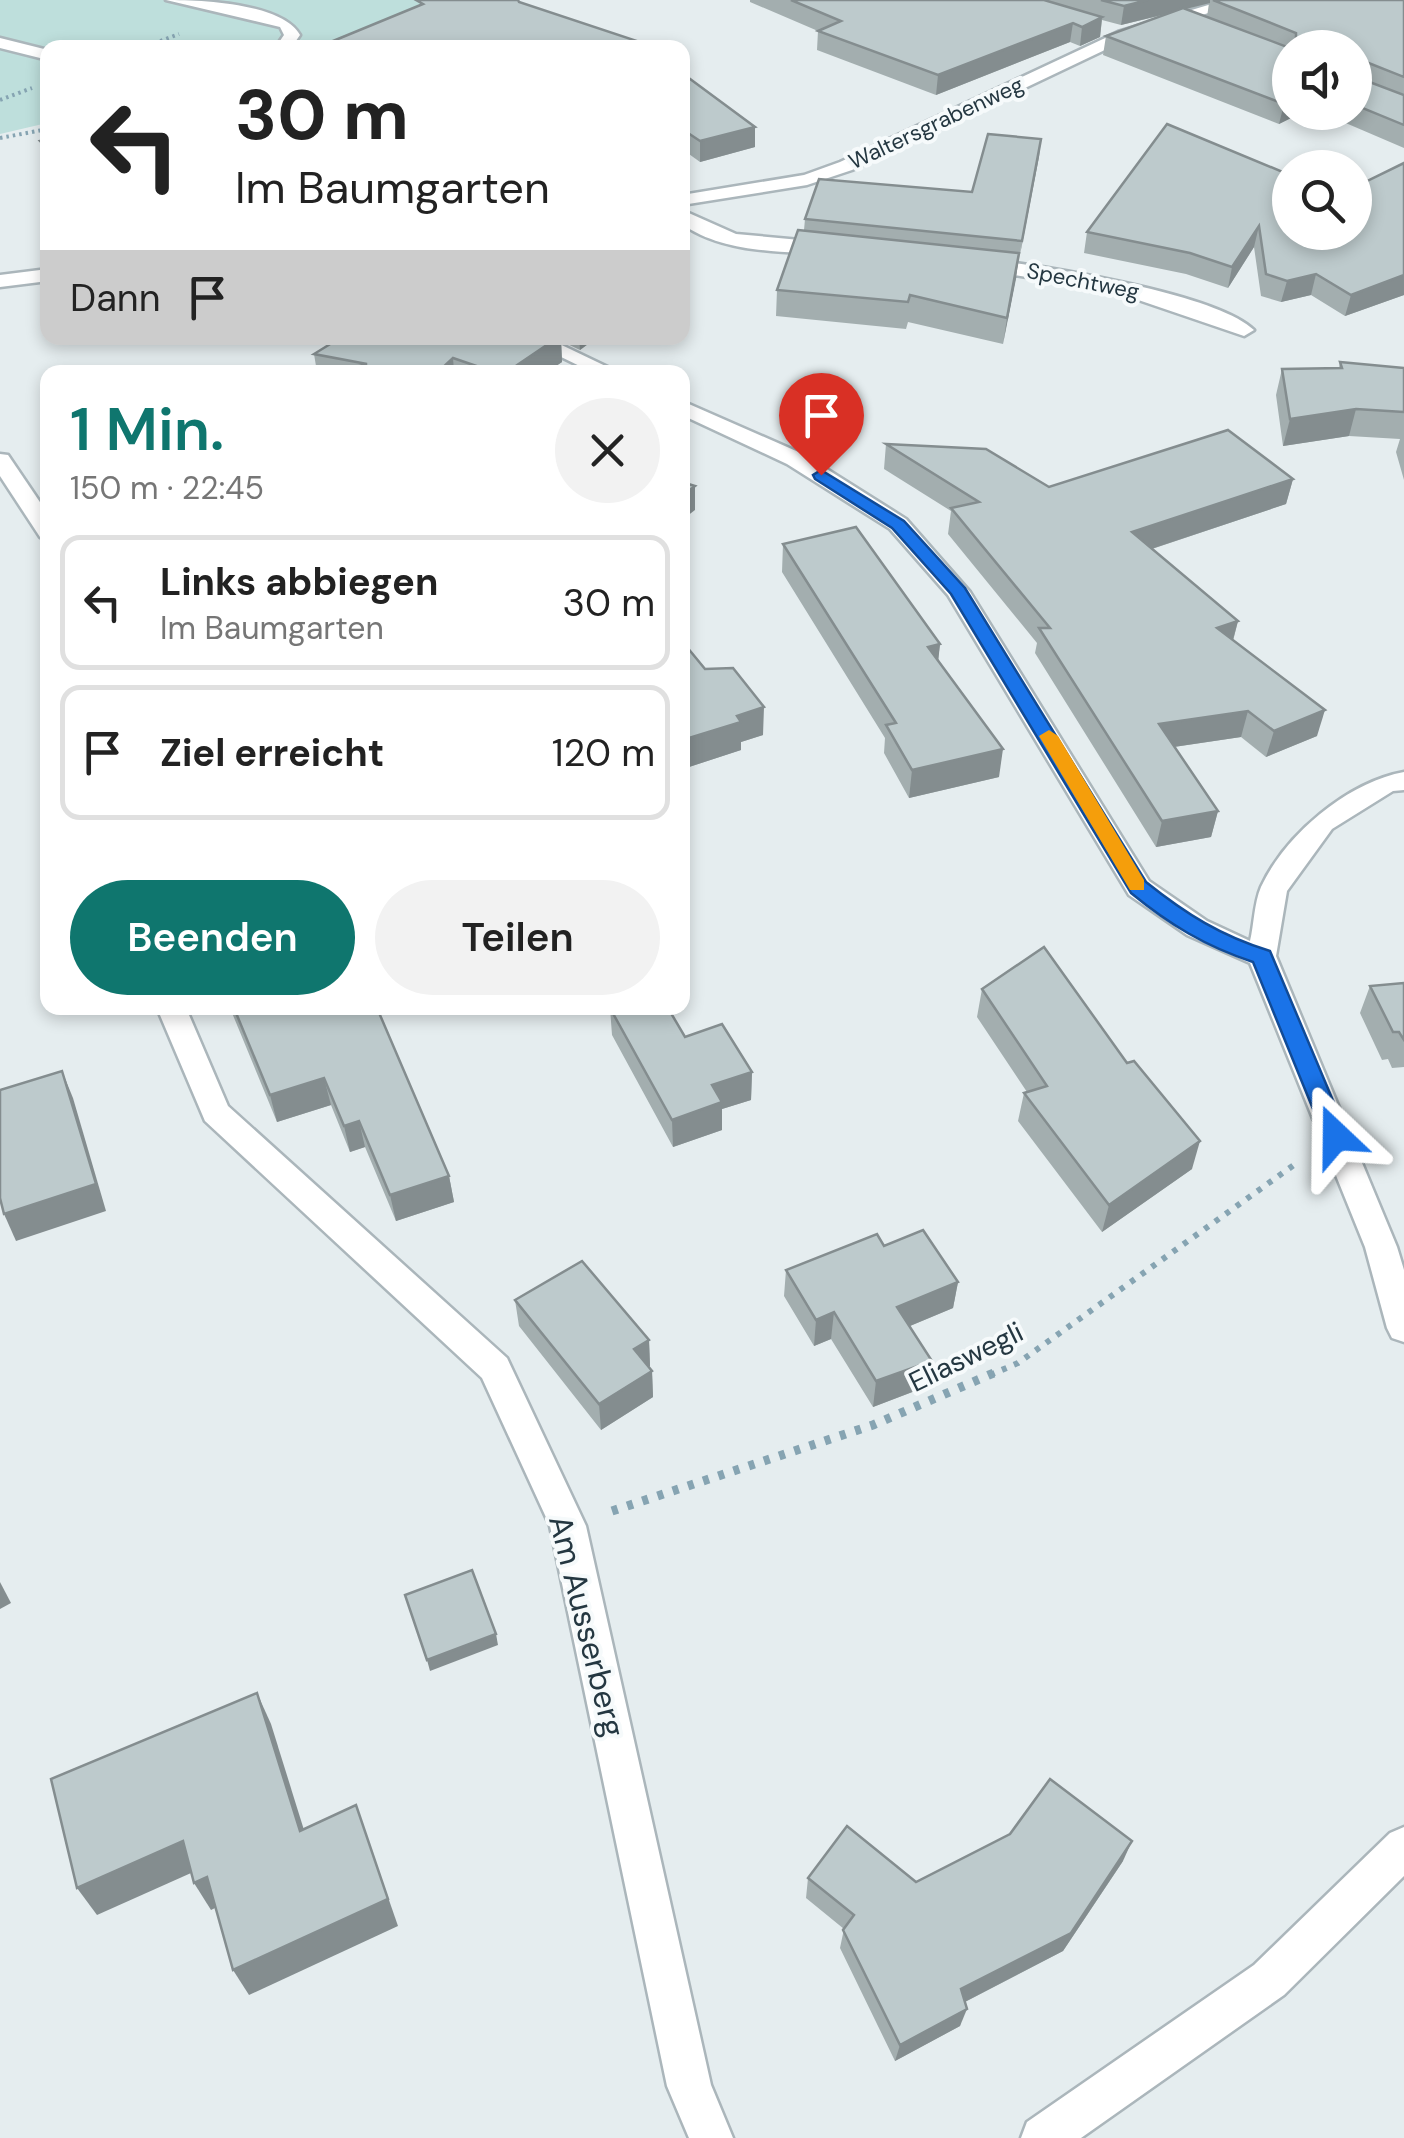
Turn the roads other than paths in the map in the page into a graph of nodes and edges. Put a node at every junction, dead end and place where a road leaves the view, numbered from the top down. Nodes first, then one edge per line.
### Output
1 (174, 0) edge
2 (1241, 0) edge
3 (1181, 18) junction
4 (1089, 25) edge
5 (1217, 32) edge
6 (1124, 35) junction
7 (289, 40) edge
8 (0, 44) edge
9 (40, 53) edge
10 (690, 199) edge
11 (690, 222) edge
12 (859, 252) edge
13 (955, 262) edge
14 (40, 276) edge
15 (0, 282) edge
16 (1244, 330) dead end
17 (548, 345) edge
18 (592, 365) edge
19 (690, 411) edge
20 (0, 460) edge
21 (40, 520) edge
22 (1404, 780) edge
23 (1262, 956) junction
24 (175, 1015) edge
25 (1392, 1250) edge
26 (1404, 1328) edge
27 (1404, 1847) edge
28 (711, 2138) edge
29 (1043, 2138) edge

1 - 7 street
2 - 3 street, Waltersgrabenweg
3 - 5 street
3 - 6 street, Waltersgrabenweg
4 - 6 street
6 - 10 street, Waltersgrabenweg
8 - 9 street
11 - 12 street
13 - 16 street, Spechtweg
14 - 15 street
17 - 18 street
19 - 23 street
20 - 21 street
22 - 23 street
23 - 25 street
24 - 28 street, Am Ausserberg
25 - 26 street
27 - 29 street

